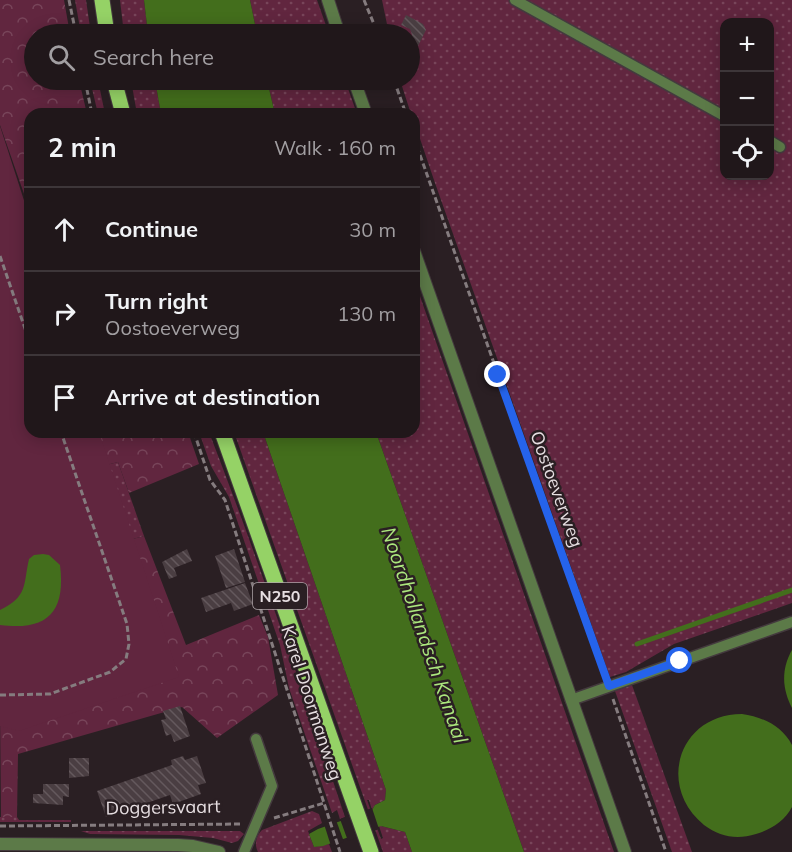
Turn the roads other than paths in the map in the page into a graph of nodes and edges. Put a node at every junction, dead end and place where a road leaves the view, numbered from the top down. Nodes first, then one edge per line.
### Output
1 (102, 0) edge
2 (328, 0) edge
3 (515, 0) edge
4 (105, 24) edge
5 (336, 24) edge
6 (117, 90) edge
7 (358, 90) edge
8 (121, 108) edge
9 (364, 108) edge
10 (720, 114) edge
11 (774, 143) edge
12 (780, 147) dead end
13 (420, 268) edge
14 (224, 438) edge
15 (792, 622) edge
16 (571, 700) junction
17 (256, 739) dead end
18 (0, 844) edge
19 (219, 852) edge
20 (244, 852) edge
21 (370, 852) edge
22 (625, 852) edge

1 - 4 main road
2 - 5 street
3 - 10 lane
6 - 8 main road
7 - 9 street
11 - 12 lane
13 - 16 street
14 - 21 main road, Karel Doormanweg / N250
15 - 16 lane
16 - 22 street
17 - 20 lane
18 - 19 street, Doggersvaart

